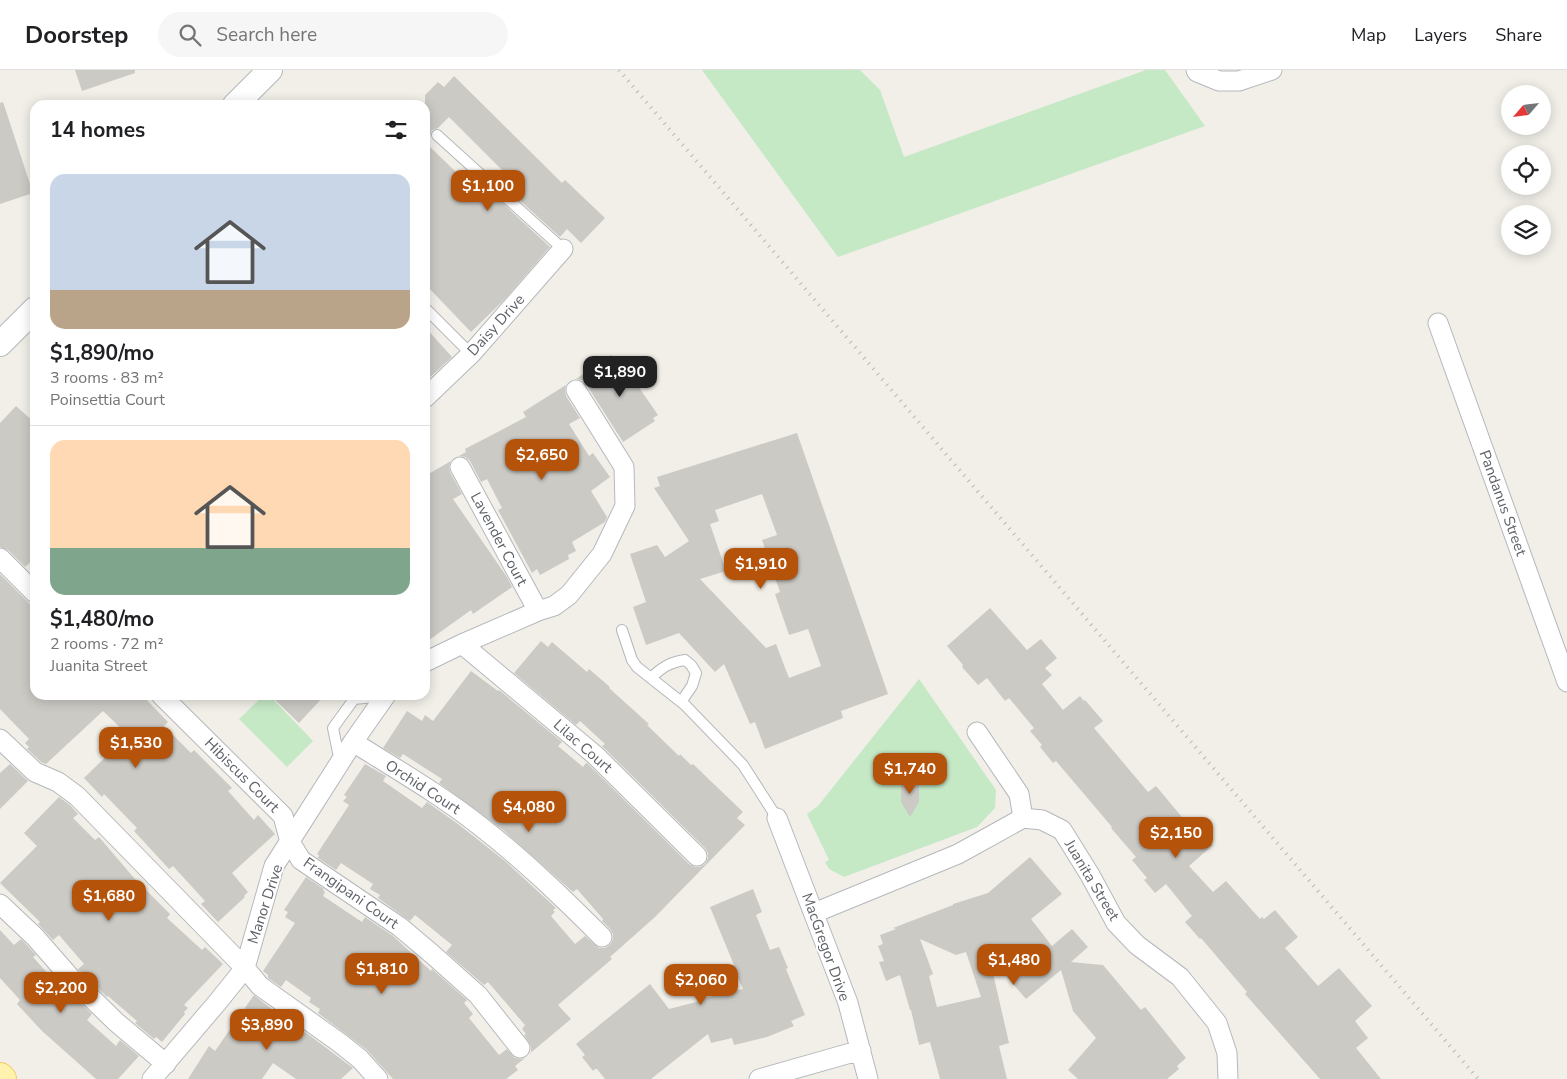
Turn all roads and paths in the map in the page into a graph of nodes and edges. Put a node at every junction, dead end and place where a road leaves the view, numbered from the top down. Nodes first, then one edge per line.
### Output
1 (270, 70) edge
2 (1272, 70) edge
3 (1196, 71) edge
4 (240, 100) edge
5 (437, 136) dead end
6 (563, 249) joint
7 (430, 313) edge
8 (30, 314) edge
9 (1438, 323) dead end
10 (0, 344) edge
11 (471, 354) junction
12 (576, 390) dead end
13 (430, 393) edge
14 (460, 467) dead end
15 (0, 558) edge
16 (30, 588) edge
17 (538, 611) junction
18 (622, 630) dead end
19 (462, 644) junction
20 (430, 660) edge
21 (651, 678) junction
22 (1567, 682) edge
23 (166, 700) edge
24 (353, 700) edge
25 (382, 700) edge
26 (681, 702) junction
27 (977, 732) dead end
28 (0, 740) edge
29 (353, 742) junction
30 (340, 763) junction
31 (777, 818) joint
32 (1023, 818) junction
33 (290, 842) junction
34 (697, 856) dead end
35 (0, 904) edge
36 (814, 913) junction
37 (602, 937) dead end
38 (245, 968) junction
39 (520, 1048) dead end
40 (861, 1050) junction
41 (159, 1074) edge
42 (378, 1079) edge
43 (759, 1079) edge
44 (868, 1079) edge
45 (1228, 1079) edge

1 - 4 street
2 - 3 street
5 - 6 lane
6 - 11 street, Daisy Drive
7 - 11 lane
8 - 10 street
9 - 22 street, Pandanus Street
11 - 13 street, Daisy Drive
12 - 17 street
14 - 17 street, Lavender Court
15 - 16 street
17 - 19 street
18 - 21 lane
19 - 20 street
19 - 34 street, Lilac Court
21 - 26 lane
21 - 26 lane
23 - 33 street, Hibiscus Court
24 - 30 lane
25 - 29 street, Manor Drive
26 - 31 lane
27 - 32 street
28 - 38 street
29 - 30 street, Manor Drive
29 - 37 street, Orchid Court
30 - 33 street, Manor Drive
31 - 36 street, MacGregor Drive
32 - 36 street
32 - 45 street, Juanita Street
33 - 38 street, Manor Drive
33 - 39 street, Frangipani Court
35 - 41 street
36 - 40 street, MacGregor Drive
38 - 41 street, Manor Drive
38 - 42 street
40 - 43 street
40 - 44 street, MacGregor Drive

